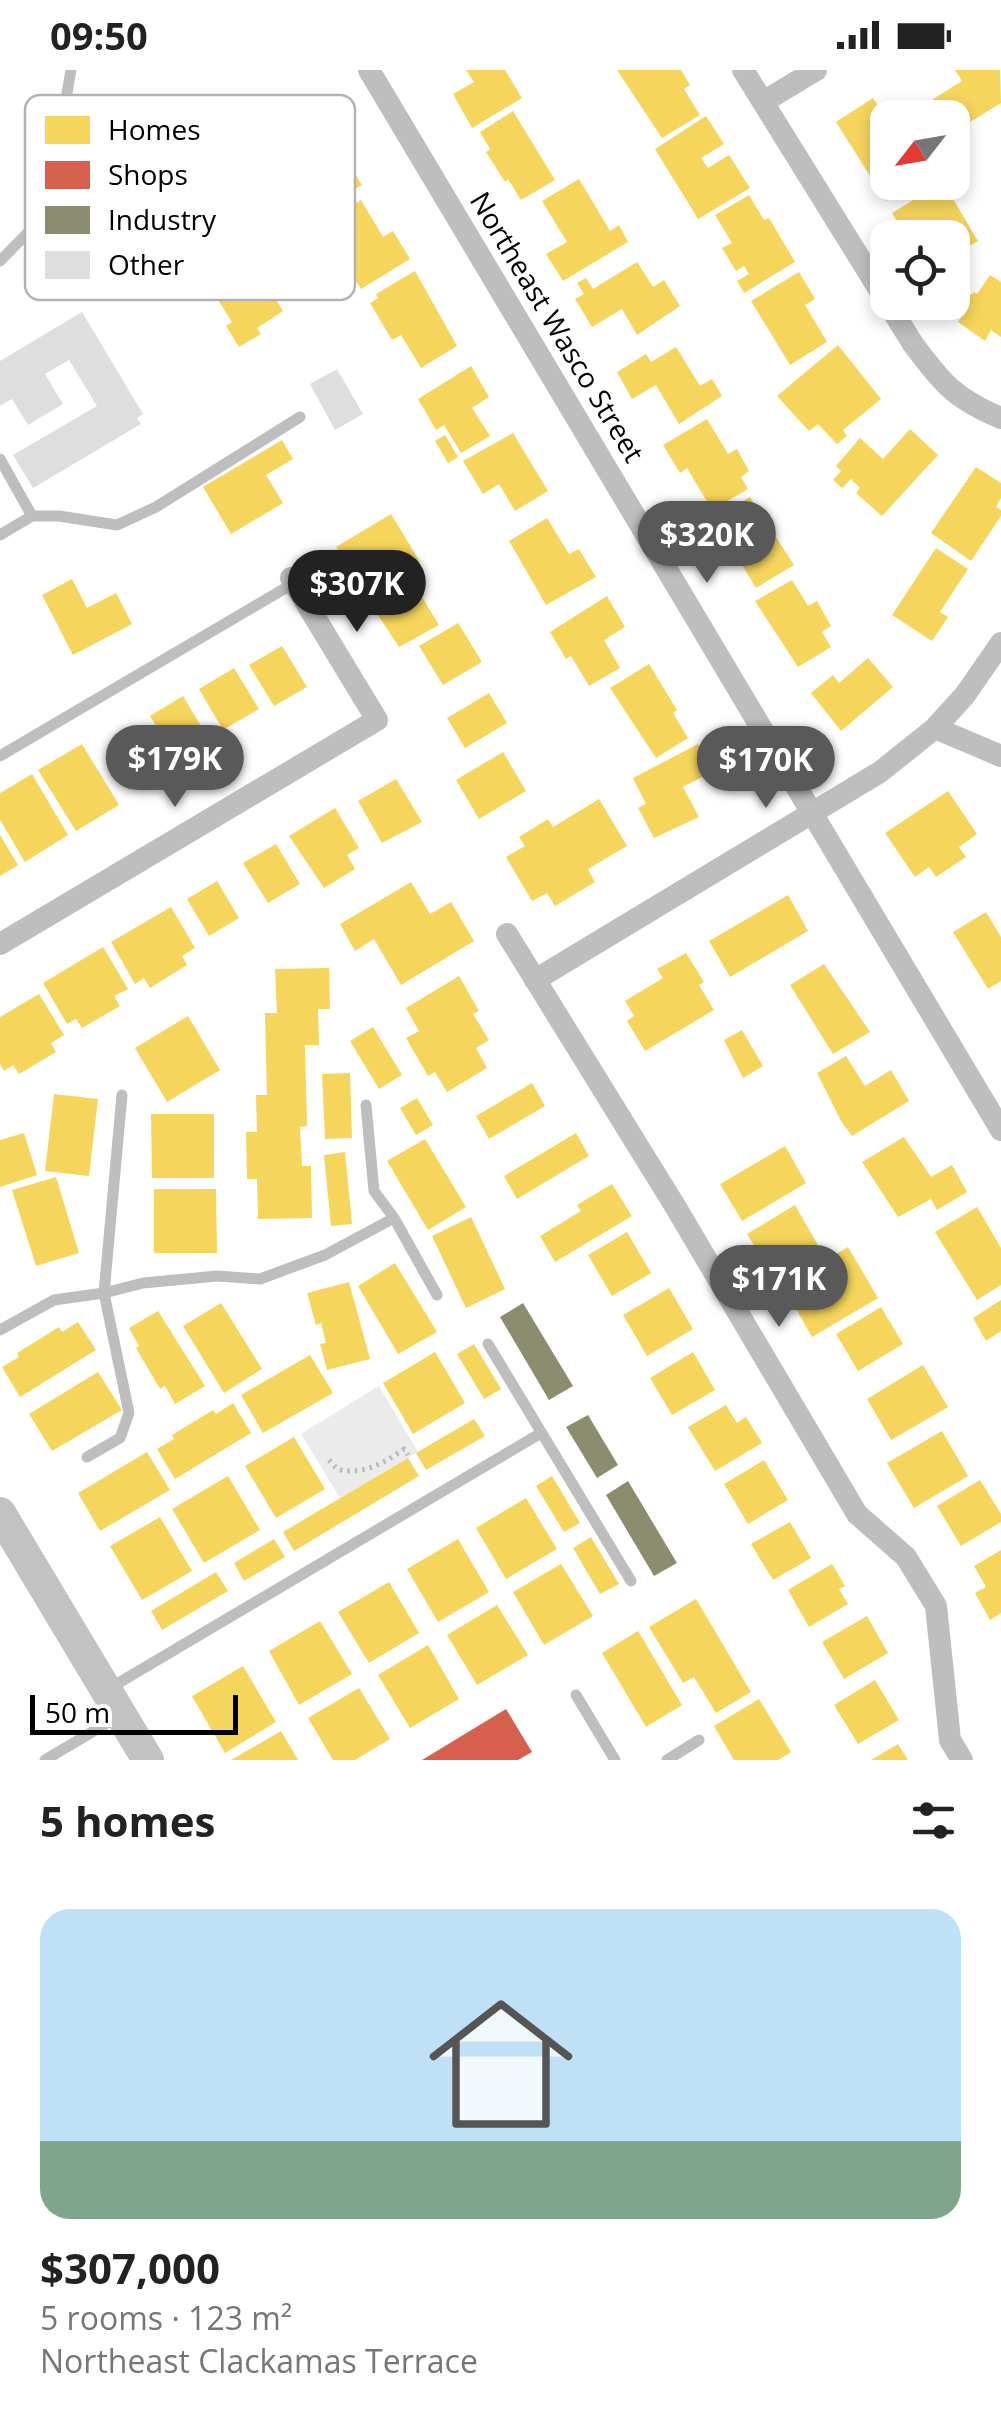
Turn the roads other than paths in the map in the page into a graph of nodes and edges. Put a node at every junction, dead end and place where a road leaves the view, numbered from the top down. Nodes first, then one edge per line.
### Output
1 (71, 70) edge
2 (368, 70) edge
3 (743, 70) edge
4 (816, 70) edge
5 (67, 95) edge
6 (763, 102) junction
7 (25, 235) edge
8 (0, 261) edge
9 (300, 416) dead end
10 (1001, 418) edge
11 (0, 459) edge
12 (32, 516) junction
13 (0, 535) edge
14 (292, 580) joint
15 (1001, 643) edge
16 (936, 728) junction
17 (0, 756) edge
18 (1001, 756) edge
19 (812, 814) junction
20 (507, 934) dead end
21 (0, 944) edge
22 (535, 980) junction
23 (122, 1095) dead end
24 (366, 1104) dead end
25 (1001, 1130) edge
26 (394, 1218) junction
27 (104, 1293) junction
28 (437, 1295) dead end
29 (0, 1330) edge
30 (488, 1344) dead end
31 (540, 1433) junction
32 (87, 1457) dead end
33 (0, 1513) edge
34 (632, 1582) dead end
35 (576, 1696) dead end
36 (114, 1703) junction
37 (699, 1740) dead end
38 (45, 1760) edge
39 (148, 1760) edge
40 (615, 1760) edge
41 (666, 1760) edge
42 (962, 1760) edge

1 - 5 lane
2 - 19 street, Northeast Wasco Street
3 - 6 street
4 - 6 street
6 - 10 street
7 - 8 lane
9 - 12 lane
11 - 12 lane
12 - 13 lane
14 - 17 lane
14 - 21 street
15 - 16 street
16 - 18 street
16 - 19 street
19 - 22 street
19 - 25 street, Northeast Wasco Street
20 - 22 street
22 - 42 street
23 - 27 lane
24 - 26 lane
26 - 27 lane
26 - 28 lane
27 - 29 lane
27 - 32 lane
30 - 31 lane
31 - 34 lane
31 - 36 lane
33 - 36 main road
35 - 40 lane
36 - 38 lane
36 - 39 main road
37 - 41 lane

